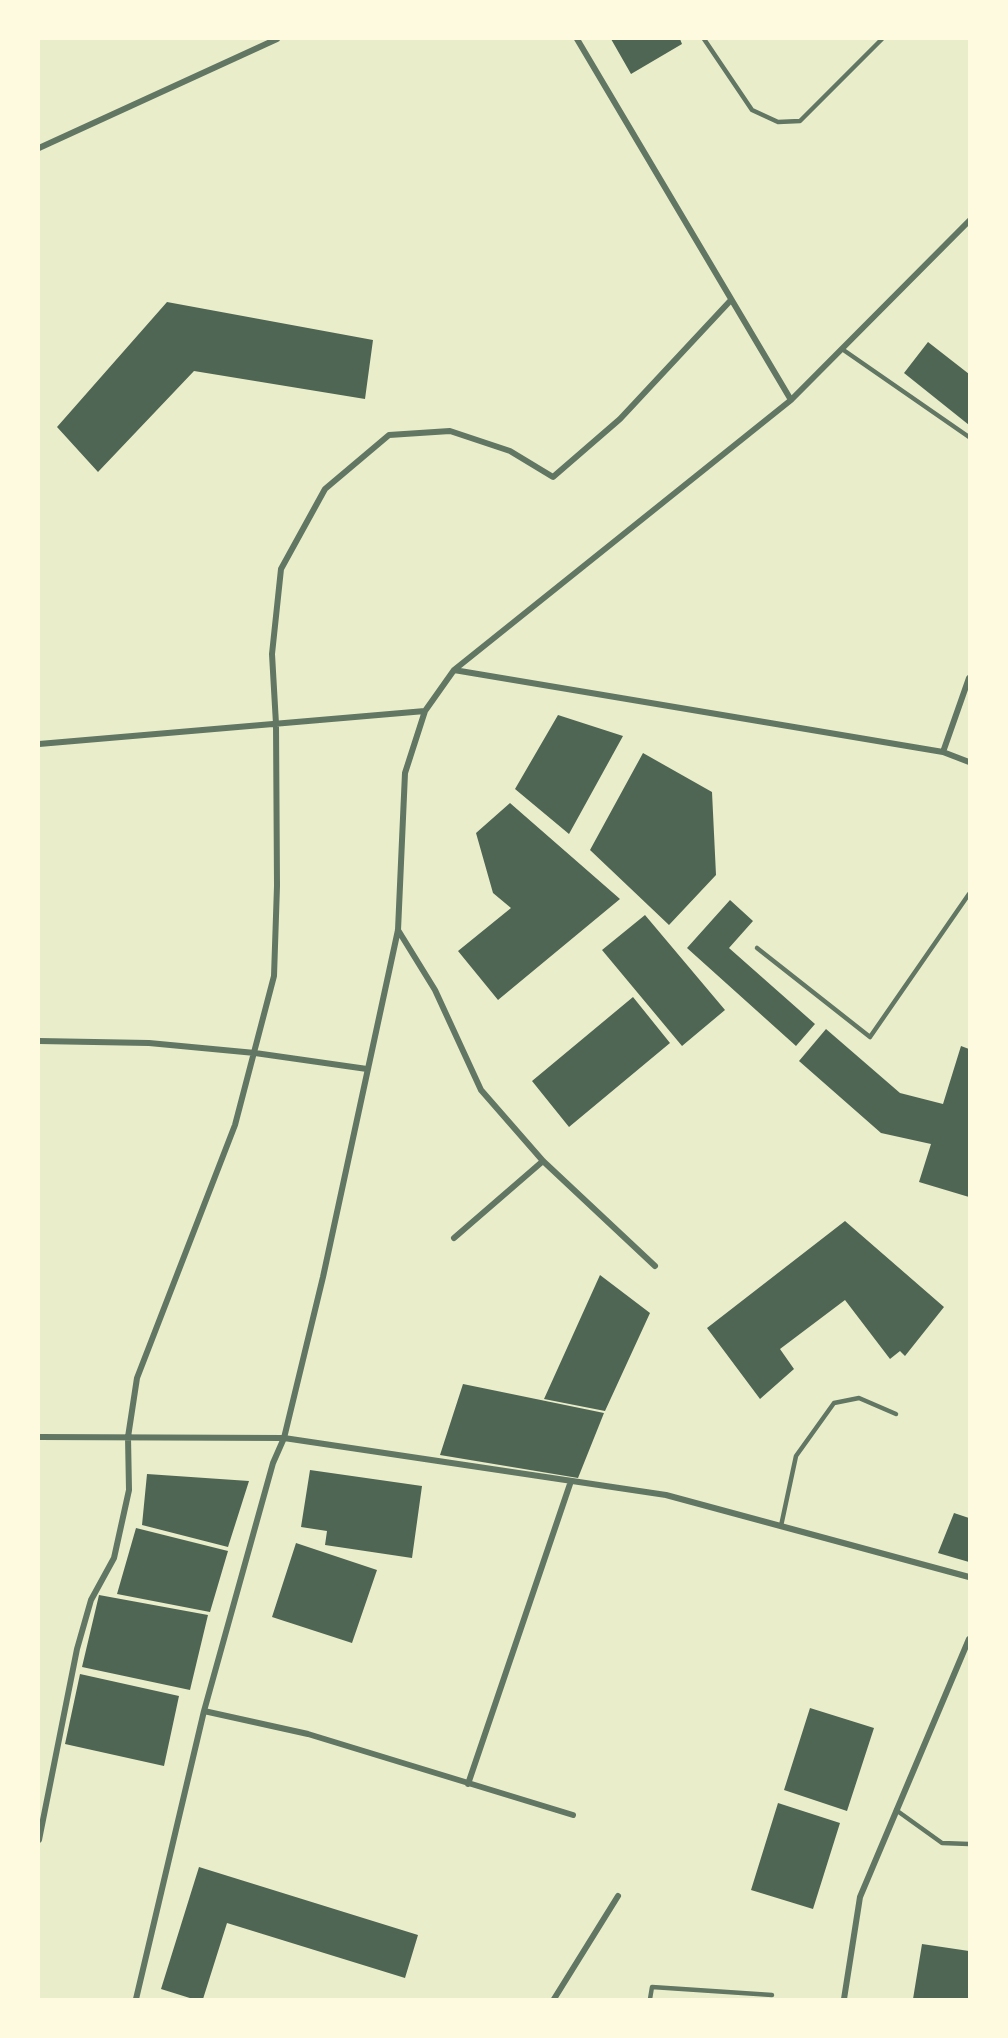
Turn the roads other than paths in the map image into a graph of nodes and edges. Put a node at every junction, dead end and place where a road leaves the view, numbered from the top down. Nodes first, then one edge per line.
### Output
1 (277, 39) edge
2 (577, 39) edge
3 (704, 39) edge
4 (882, 39) edge
5 (39, 147) edge
6 (969, 221) edge
7 (731, 300) junction
8 (842, 349) junction
9 (791, 400) junction
10 (969, 437) edge
11 (454, 670) junction
12 (969, 678) edge
13 (425, 711) junction
14 (276, 724) junction
15 (39, 744) edge
16 (943, 752) junction
17 (969, 762) edge
18 (969, 894) edge
19 (398, 930) junction
20 (757, 948) dead end
21 (39, 1041) edge
22 (255, 1053) junction
23 (367, 1069) junction
24 (543, 1161) junction
25 (454, 1238) dead end
26 (655, 1266) dead end
27 (896, 1414) dead end
28 (39, 1437) edge
29 (128, 1437) junction
30 (284, 1438) junction
31 (571, 1481) junction
32 (781, 1526) junction
33 (969, 1577) edge
34 (969, 1639) edge
35 (204, 1711) junction
36 (468, 1784) junction
37 (896, 1810) junction
38 (573, 1815) dead end
39 (39, 1840) edge
40 (969, 1844) edge
41 (618, 1896) dead end
42 (772, 1995) dead end
43 (136, 1999) edge
44 (554, 1999) edge
45 (650, 1999) edge
46 (843, 1999) edge

1 - 5 street
2 - 7 street
3 - 4 lane
6 - 8 street
7 - 9 street
7 - 14 street
8 - 9 street
8 - 10 lane
9 - 11 street
11 - 13 street
11 - 16 street
12 - 16 street
13 - 14 street
13 - 19 street
14 - 15 street
14 - 22 street
16 - 17 street
18 - 20 lane
19 - 23 street
19 - 24 street
21 - 22 street
22 - 23 street
22 - 29 street
23 - 30 street
24 - 25 street
24 - 26 street
27 - 32 lane
28 - 29 street
29 - 30 street
29 - 39 street
30 - 31 street
30 - 35 street
31 - 32 street
31 - 36 street
32 - 33 street
34 - 37 street
35 - 36 street
35 - 43 street
36 - 38 street
37 - 40 lane
37 - 46 street
41 - 44 street
42 - 45 lane

